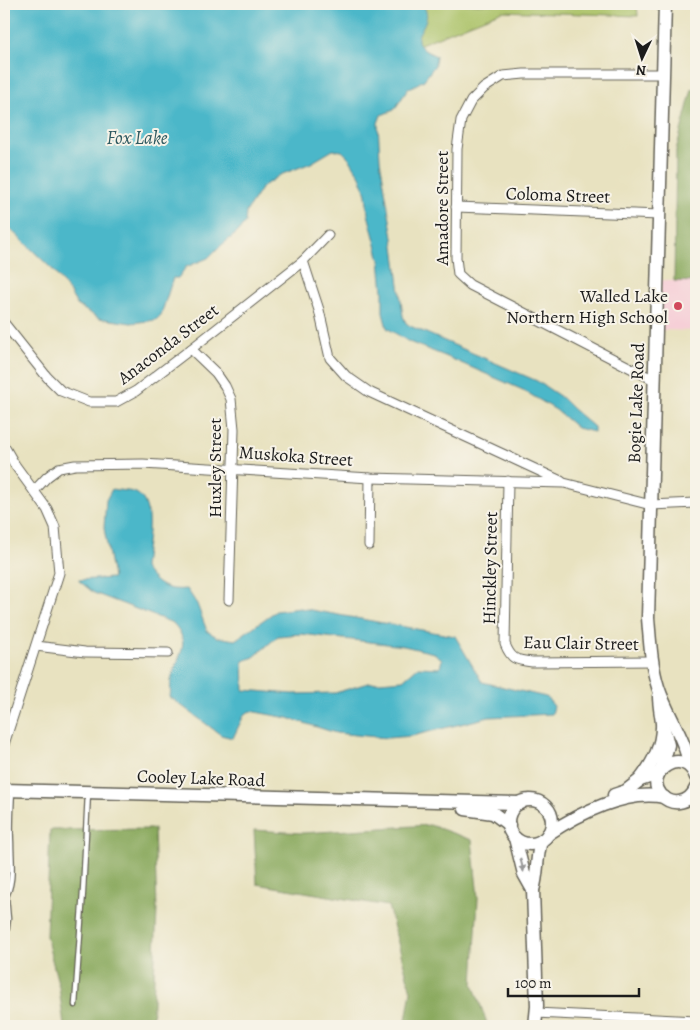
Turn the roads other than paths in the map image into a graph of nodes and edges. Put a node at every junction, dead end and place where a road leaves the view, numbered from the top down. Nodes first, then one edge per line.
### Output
1 (665, 4) edge
2 (662, 74) junction
3 (456, 207) junction
4 (659, 215) junction
5 (328, 235) dead end
6 (303, 261) junction
7 (4, 323) edge
8 (192, 349) junction
9 (654, 380) junction
10 (4, 446) edge
11 (233, 468) junction
12 (370, 478) junction
13 (508, 481) junction
14 (564, 483) junction
15 (34, 491) junction
16 (696, 503) edge
17 (651, 505) junction
18 (368, 545) dead end
19 (229, 600) dead end
20 (36, 646) junction
21 (168, 653) dead end
22 (509, 654) joint
23 (653, 661) junction
24 (658, 688) junction
25 (662, 724) junction
26 (4, 744) edge
27 (694, 770) edge
28 (660, 771) junction
29 (640, 780) junction
30 (696, 788) edge
31 (8, 790) edge
32 (88, 792) junction
33 (664, 797) junction
34 (398, 800) junction
35 (696, 801) edge
36 (682, 802) junction
37 (520, 803) junction
38 (547, 809) junction
39 (509, 825) junction
40 (515, 838) junction
41 (544, 838) junction
42 (533, 890) junction
43 (5, 898) edge
44 (4, 949) edge
45 (75, 1005) dead end
46 (536, 1013) junction
47 (696, 1021) edge
48 (536, 1026) edge

1 - 2 street, Bogie Lake Road
2 - 3 street, Amadore Street
2 - 4 street, Bogie Lake Road
3 - 4 street, Coloma Street
3 - 9 street, Amadore Street
4 - 9 street, Bogie Lake Road
5 - 6 street, Anaconda Street
6 - 8 street, Anaconda Street
6 - 14 street, Muskoka Street
7 - 8 street, Anaconda Street
8 - 11 street, Huxley Street
9 - 17 street, Bogie Lake Road
10 - 15 street
11 - 12 street, Muskoka Street
11 - 15 street, Muskoka Street
11 - 19 street, Huxley Street
12 - 13 street, Muskoka Street
12 - 18 street
13 - 14 street, Muskoka Street
13 - 22 street, Hinckley Street
14 - 17 street, Muskoka Street
15 - 20 street
16 - 17 street, Muskoka Street
17 - 23 street, Bogie Lake Road
20 - 21 street
20 - 26 street
22 - 23 street, Eau Clair Street
23 - 24 street, Bogie Lake Road
24 - 25 street
24 - 27 street, Bogie Lake Road
25 - 28 street
25 - 29 street
27 - 28 street
28 - 29 street
28 - 33 street
29 - 38 street
30 - 36 street
31 - 32 street, Cooley Lake Road
31 - 43 lane
32 - 34 street, Cooley Lake Road
32 - 45 lane
33 - 36 street
33 - 41 street
34 - 37 street, Cooley Lake Road
34 - 39 street, Cooley Lake Road
35 - 36 street
37 - 38 street
37 - 39 street
38 - 41 street
39 - 40 street
40 - 41 street
40 -> 42 street
41 - 42 street
42 - 46 street
43 - 44 lane
46 - 47 street
46 - 48 street

